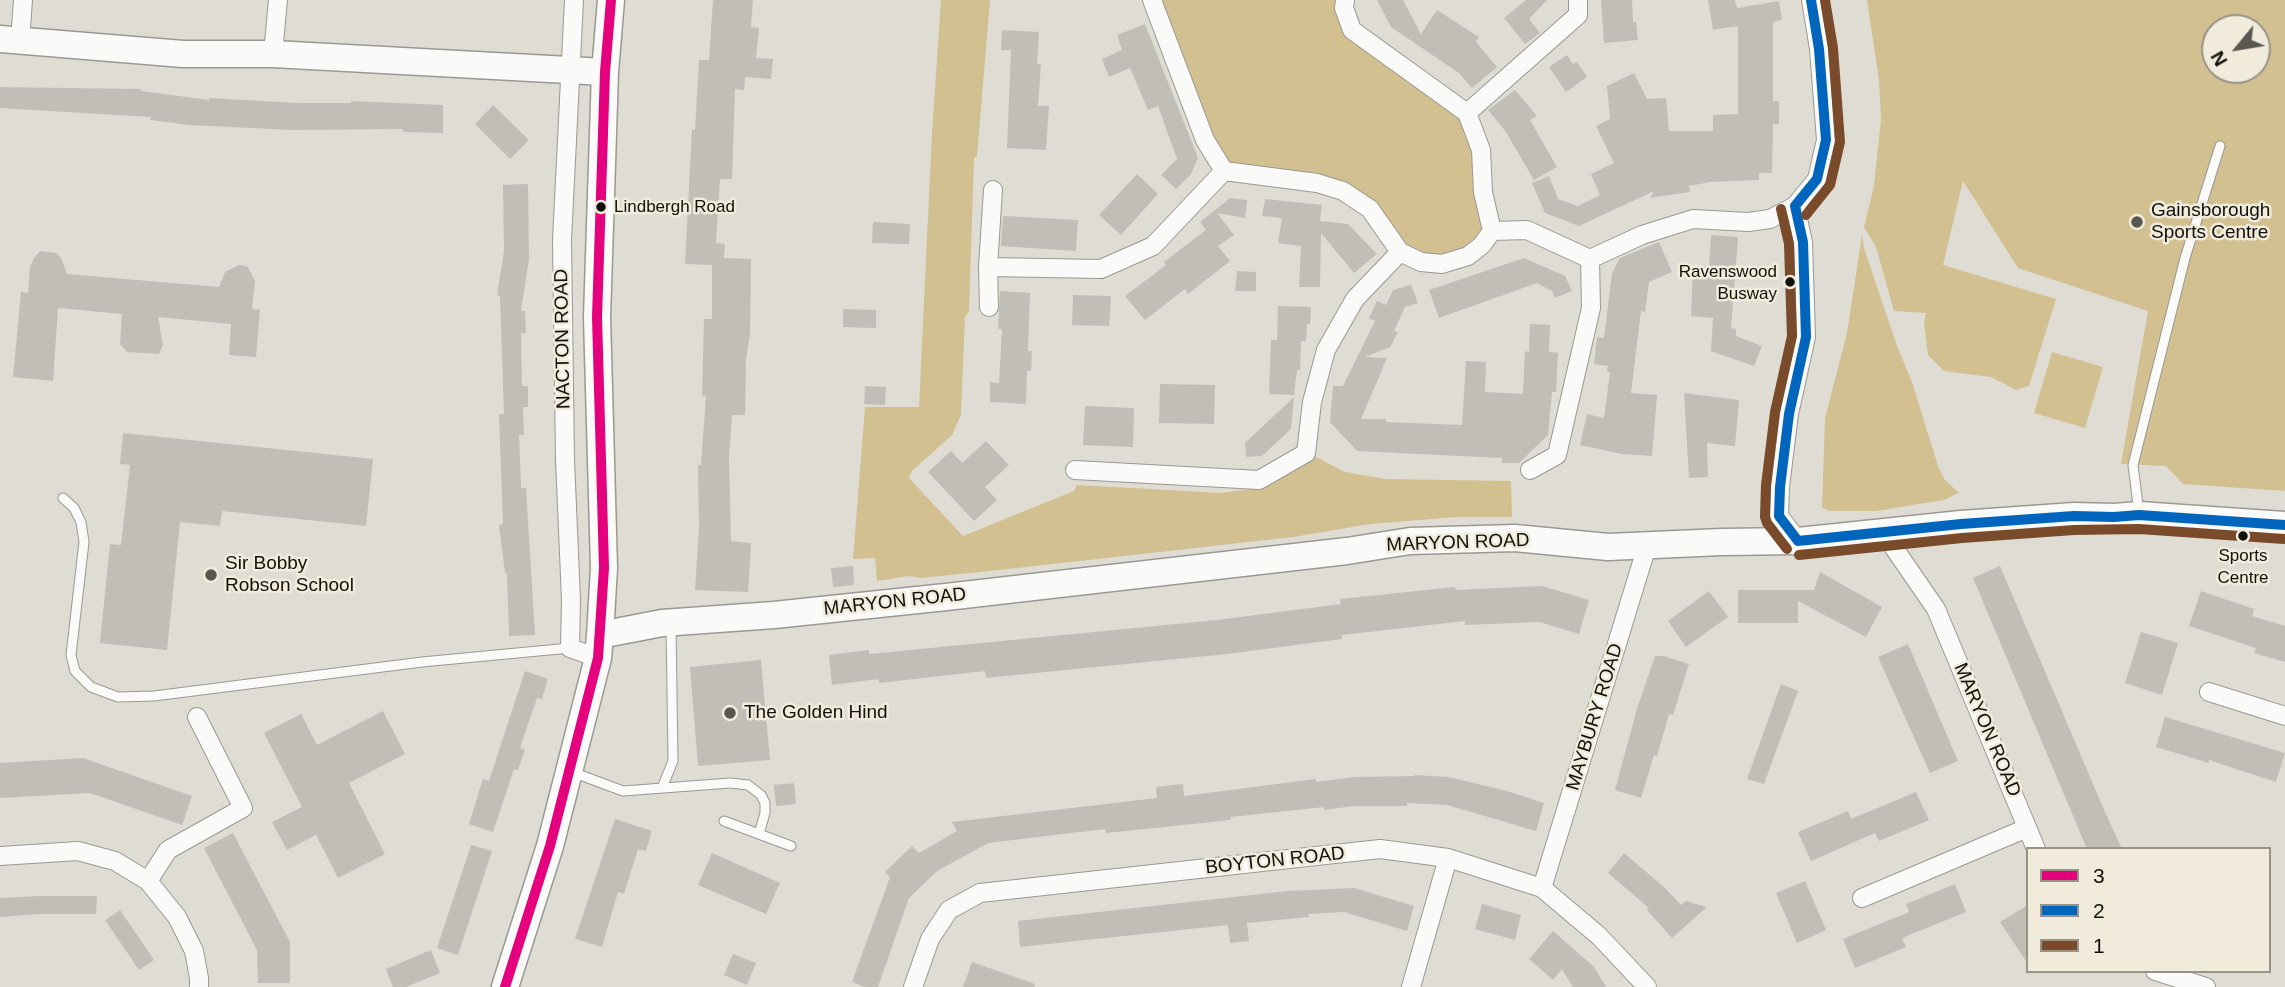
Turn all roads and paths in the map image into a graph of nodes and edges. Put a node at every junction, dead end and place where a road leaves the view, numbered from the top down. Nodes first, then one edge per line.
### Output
1 (23, 0) edge
2 (278, 0) edge
3 (574, 0) edge
4 (611, 0) edge
5 (1152, 0) edge
6 (1345, 0) edge
7 (1578, 0) edge
8 (1811, 0) edge
9 (10, 40) edge
10 (273, 54) junction
11 (570, 71) junction
12 (605, 72) junction
13 (1467, 113) junction
14 (2220, 146) dead end
15 (1224, 171) junction
16 (993, 190) dead end
17 (1795, 206) junction
18 (1492, 231) junction
19 (1400, 252) junction
20 (1590, 259) junction
21 (988, 267) junction
22 (989, 307) dead end
23 (1075, 470) dead end
24 (1530, 470) dead end
25 (63, 498) dead end
26 (2139, 515) junction
27 (2285, 525) edge
28 (1883, 533) junction
29 (1798, 541) junction
30 (1647, 546) junction
31 (671, 622) junction
32 (599, 647) junction
33 (570, 648) junction
34 (2209, 692) dead end
35 (2285, 716) edge
36 (197, 717) dead end
37 (568, 770) junction
38 (662, 788) junction
39 (724, 821) dead end
40 (2027, 828) junction
41 (759, 834) junction
42 (791, 846) dead end
43 (2035, 847) edge
44 (0, 856) edge
45 (1448, 859) junction
46 (148, 881) junction
47 (1542, 888) junction
48 (1862, 898) dead end
49 (2161, 973) edge
50 (199, 983) edge
51 (505, 987) edge
52 (913, 987) edge
53 (1410, 987) edge
54 (1647, 987) edge
55 (2206, 987) edge

1 - 9 street
2 - 10 street
3 - 11 street, NACTON ROAD
4 - 12 street, NACTON ROAD
5 - 15 street
6 - 13 street
7 - 13 street
8 - 17 street
9 - 10 street
10 - 11 street
11 - 12 street
11 - 33 street, NACTON ROAD
12 - 32 street, NACTON ROAD
13 - 18 street
14 - 26 lane
15 - 19 street
15 - 21 street
16 - 21 street
17 - 20 street
17 - 29 street
18 - 19 street
18 - 20 street
19 - 23 street
20 - 24 street
21 - 22 street
25 - 33 lane
26 - 27 street
26 - 28 street
28 - 29 street, MARYON ROAD
28 - 40 street, MARYON ROAD
29 - 30 street, MARYON ROAD
30 - 31 street, MARYON ROAD
30 - 47 street, MAYBURY ROAD
31 - 32 street, MARYON ROAD
31 - 38 lane
32 - 33 street
32 - 37 street, NACTON ROAD
34 - 35 street
36 - 46 street
37 - 38 lane
37 - 51 street, NACTON ROAD
38 - 41 lane
39 - 41 lane
40 - 43 street, MARYON ROAD
40 - 48 street
41 - 42 lane
44 - 46 street
45 - 47 street, BOYTON ROAD
45 - 52 street, BOYTON ROAD
45 - 53 street
46 - 50 street
47 - 54 street, BOYTON ROAD
49 - 55 street

